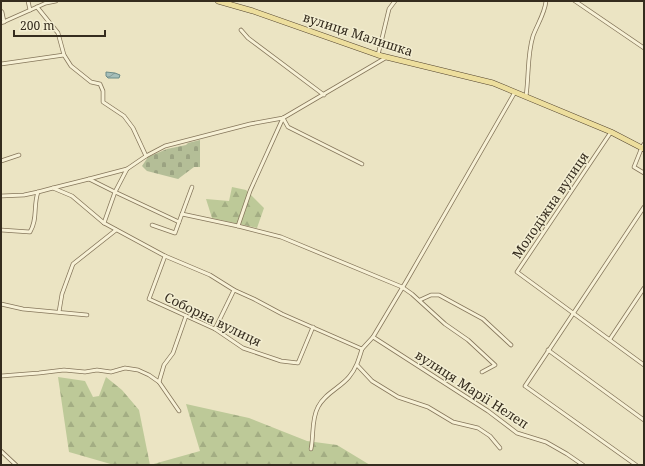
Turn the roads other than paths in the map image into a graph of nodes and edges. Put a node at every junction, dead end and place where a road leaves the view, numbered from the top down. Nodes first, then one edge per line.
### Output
1 (28, 1) edge
2 (56, 1) edge
3 (218, 1) edge
4 (395, 1) edge
5 (546, 1) edge
6 (575, 1) edge
7 (582, 1) edge
8 (579, 4) junction
9 (38, 7) junction
10 (1, 10) edge
11 (30, 10) junction
12 (3, 23) edge
13 (241, 30) dead end
14 (644, 48) edge
15 (64, 55) junction
16 (378, 55) junction
17 (387, 57) junction
18 (1, 64) edge
19 (515, 91) junction
20 (324, 95) junction
21 (526, 96) junction
22 (283, 118) junction
23 (611, 132) junction
24 (643, 147) edge
25 (19, 155) dead end
26 (146, 156) junction
27 (1, 161) edge
28 (362, 164) dead end
29 (127, 169) junction
30 (644, 173) edge
31 (89, 179) junction
32 (192, 187) dead end
33 (53, 188) junction
34 (38, 192) junction
35 (115, 192) junction
36 (1, 196) edge
37 (644, 207) edge
38 (182, 214) junction
39 (179, 222) junction
40 (104, 223) junction
41 (152, 225) dead end
42 (238, 226) junction
43 (1, 230) edge
44 (116, 230) junction
45 (165, 256) junction
46 (402, 287) junction
47 (644, 288) edge
48 (234, 290) junction
49 (420, 300) junction
50 (1, 304) edge
51 (59, 312) junction
52 (574, 312) junction
53 (87, 315) dead end
54 (186, 316) junction
55 (313, 327) junction
56 (214, 329) junction
57 (373, 337) junction
58 (610, 339) junction
59 (511, 345) dead end
60 (362, 349) junction
61 (548, 350) junction
62 (357, 365) junction
63 (644, 365) edge
64 (482, 372) dead end
65 (1, 376) edge
66 (159, 382) junction
67 (179, 412) dead end
68 (644, 420) edge
69 (500, 448) dead end
70 (311, 449) dead end
71 (1, 451) edge
72 (16, 465) edge
73 (583, 465) edge
74 (636, 465) edge

1 - 11 street
2 - 9 street
3 - 16 main road, вулиця Малишка
4 - 16 street
5 - 21 street
6 - 8 street
7 - 8 street
8 - 14 street
9 - 11 street
9 - 15 street
10 - 12 street
11 - 12 street
13 - 20 street
15 - 18 street
15 - 26 street
16 - 17 main road, вулиця Малишка
17 - 19 main road, вулиця Малишка
17 - 20 street
19 - 21 main road, вулиця Малишка
19 - 46 street
20 - 22 street
21 - 23 main road, вулиця Малишка
22 - 26 street
22 - 28 street
22 - 42 street
23 - 24 main road, вулиця Малишка
23 - 52 street, Молодіжна вулиця
24 - 30 street
25 - 27 street
26 - 29 street
29 - 31 street
29 - 35 street
31 - 33 street
31 - 35 street
32 - 38 street
33 - 34 street
33 - 40 street
34 - 36 street
34 - 43 street
35 - 39 street
35 - 40 street
37 - 52 street
38 - 39 street
38 - 42 street
39 - 41 street
40 - 44 street
42 - 46 street
44 - 45 street
44 - 51 street
45 - 48 street
45 - 54 street, Соборна вулиця
46 - 49 street
46 - 57 street
47 - 58 street
48 - 55 street
48 - 56 street
49 - 59 street
49 - 64 street
50 - 51 street
51 - 53 street
52 - 58 street
52 - 61 street
54 - 56 street, Соборна вулиця
54 - 66 street
55 - 56 street, Соборна вулиця
55 - 60 street
57 - 60 street
57 - 73 street, вулиця Марії Нелеп
58 - 63 street
60 - 62 street
61 - 68 street
61 - 74 street
62 - 69 street
62 - 70 street
65 - 66 street
66 - 67 street
71 - 72 street

